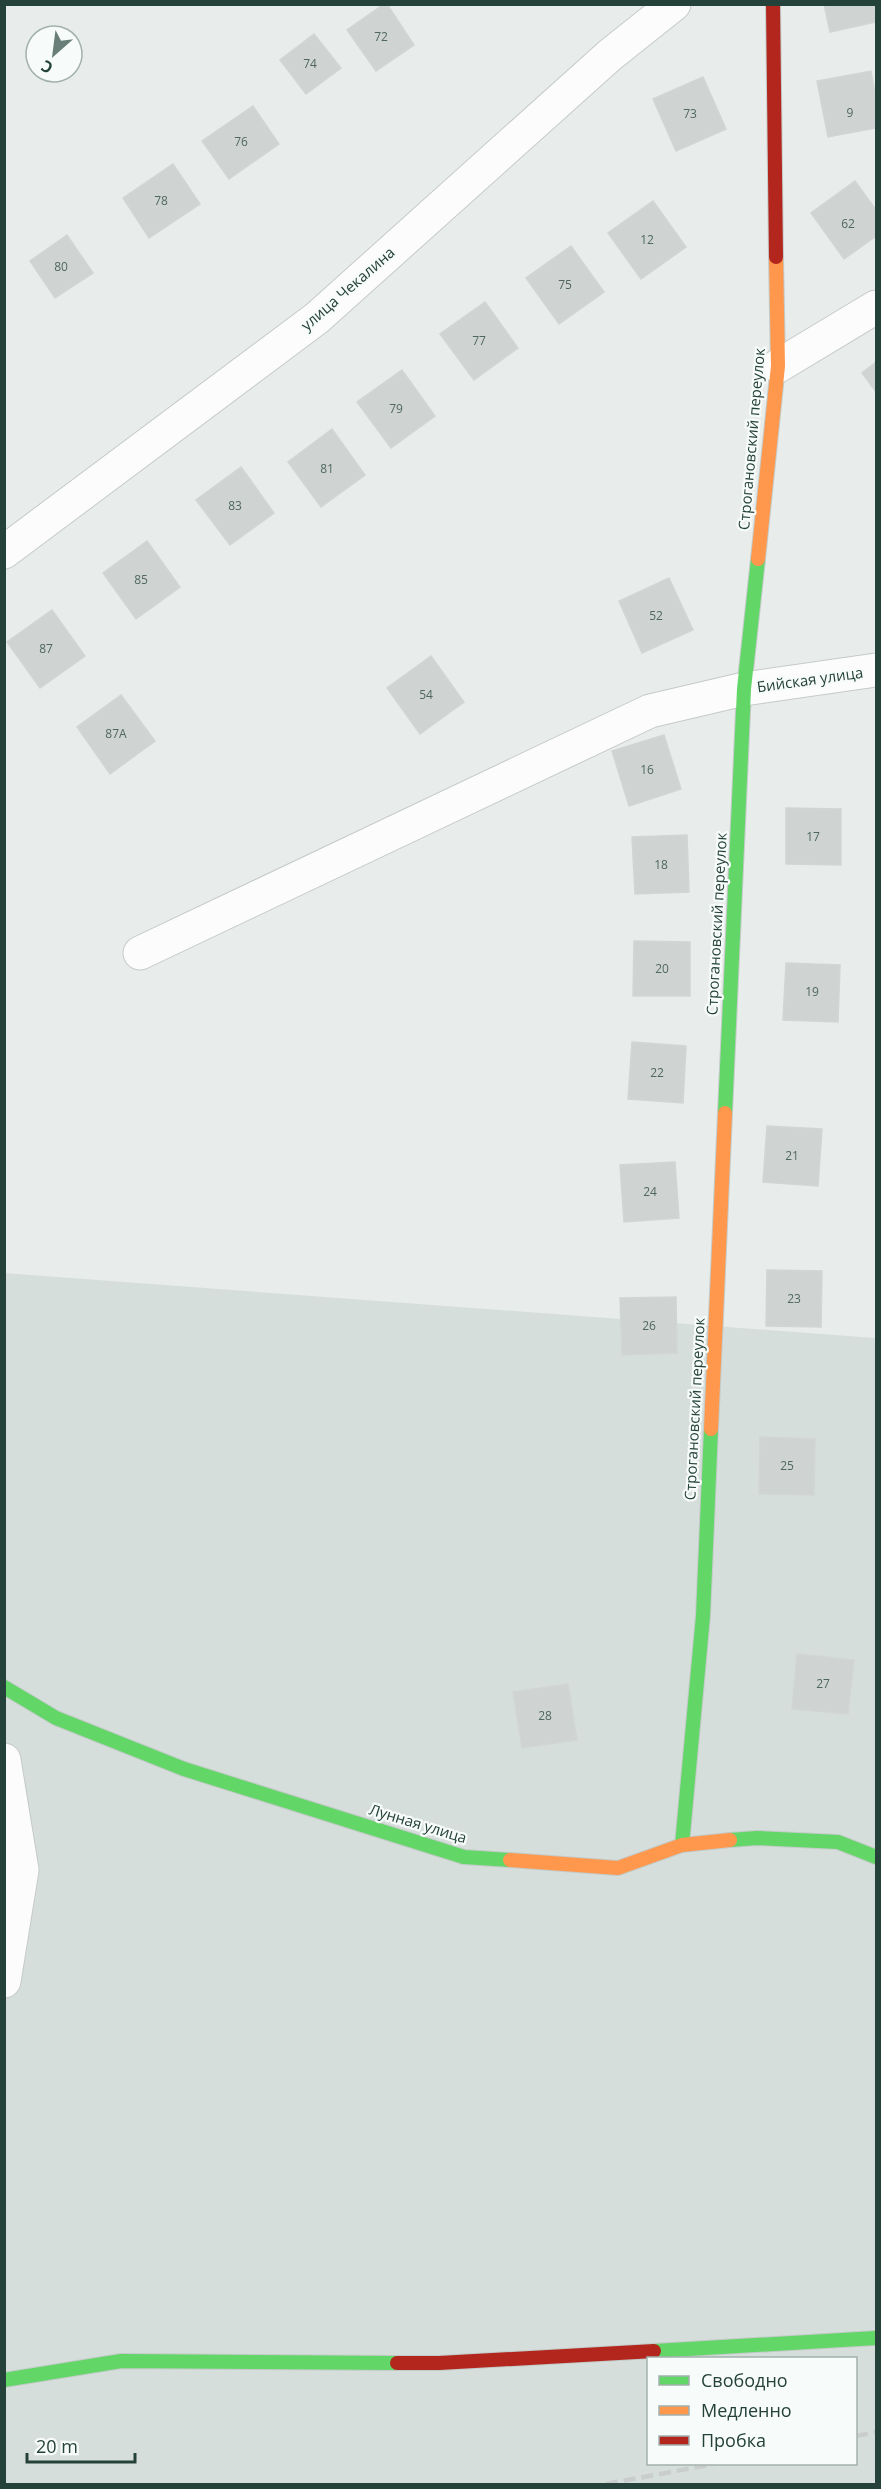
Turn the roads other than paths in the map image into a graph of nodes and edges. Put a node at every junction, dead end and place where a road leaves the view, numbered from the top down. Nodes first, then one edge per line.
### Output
1 (674, 4) edge
2 (774, 4) edge
3 (876, 307) edge
4 (778, 366) junction
5 (4, 552) edge
6 (876, 670) edge
7 (744, 689) junction
8 (140, 953) dead end
9 (4, 1687) edge
10 (4, 1760) edge
11 (682, 1845) junction
12 (876, 1857) edge
13 (4, 1981) edge
14 (876, 2338) edge
15 (4, 2380) edge

1 - 5 street, улица Чекалина
2 - 4 street, Строгановский переулок
3 - 4 street
4 - 7 street, Строгановский переулок
6 - 7 street, Бийская улица
7 - 8 street, Бийская улица
7 - 11 street, Строгановский переулок
9 - 11 street, Лунная улица
10 - 13 street
11 - 12 street, Лунная улица
14 - 15 street

